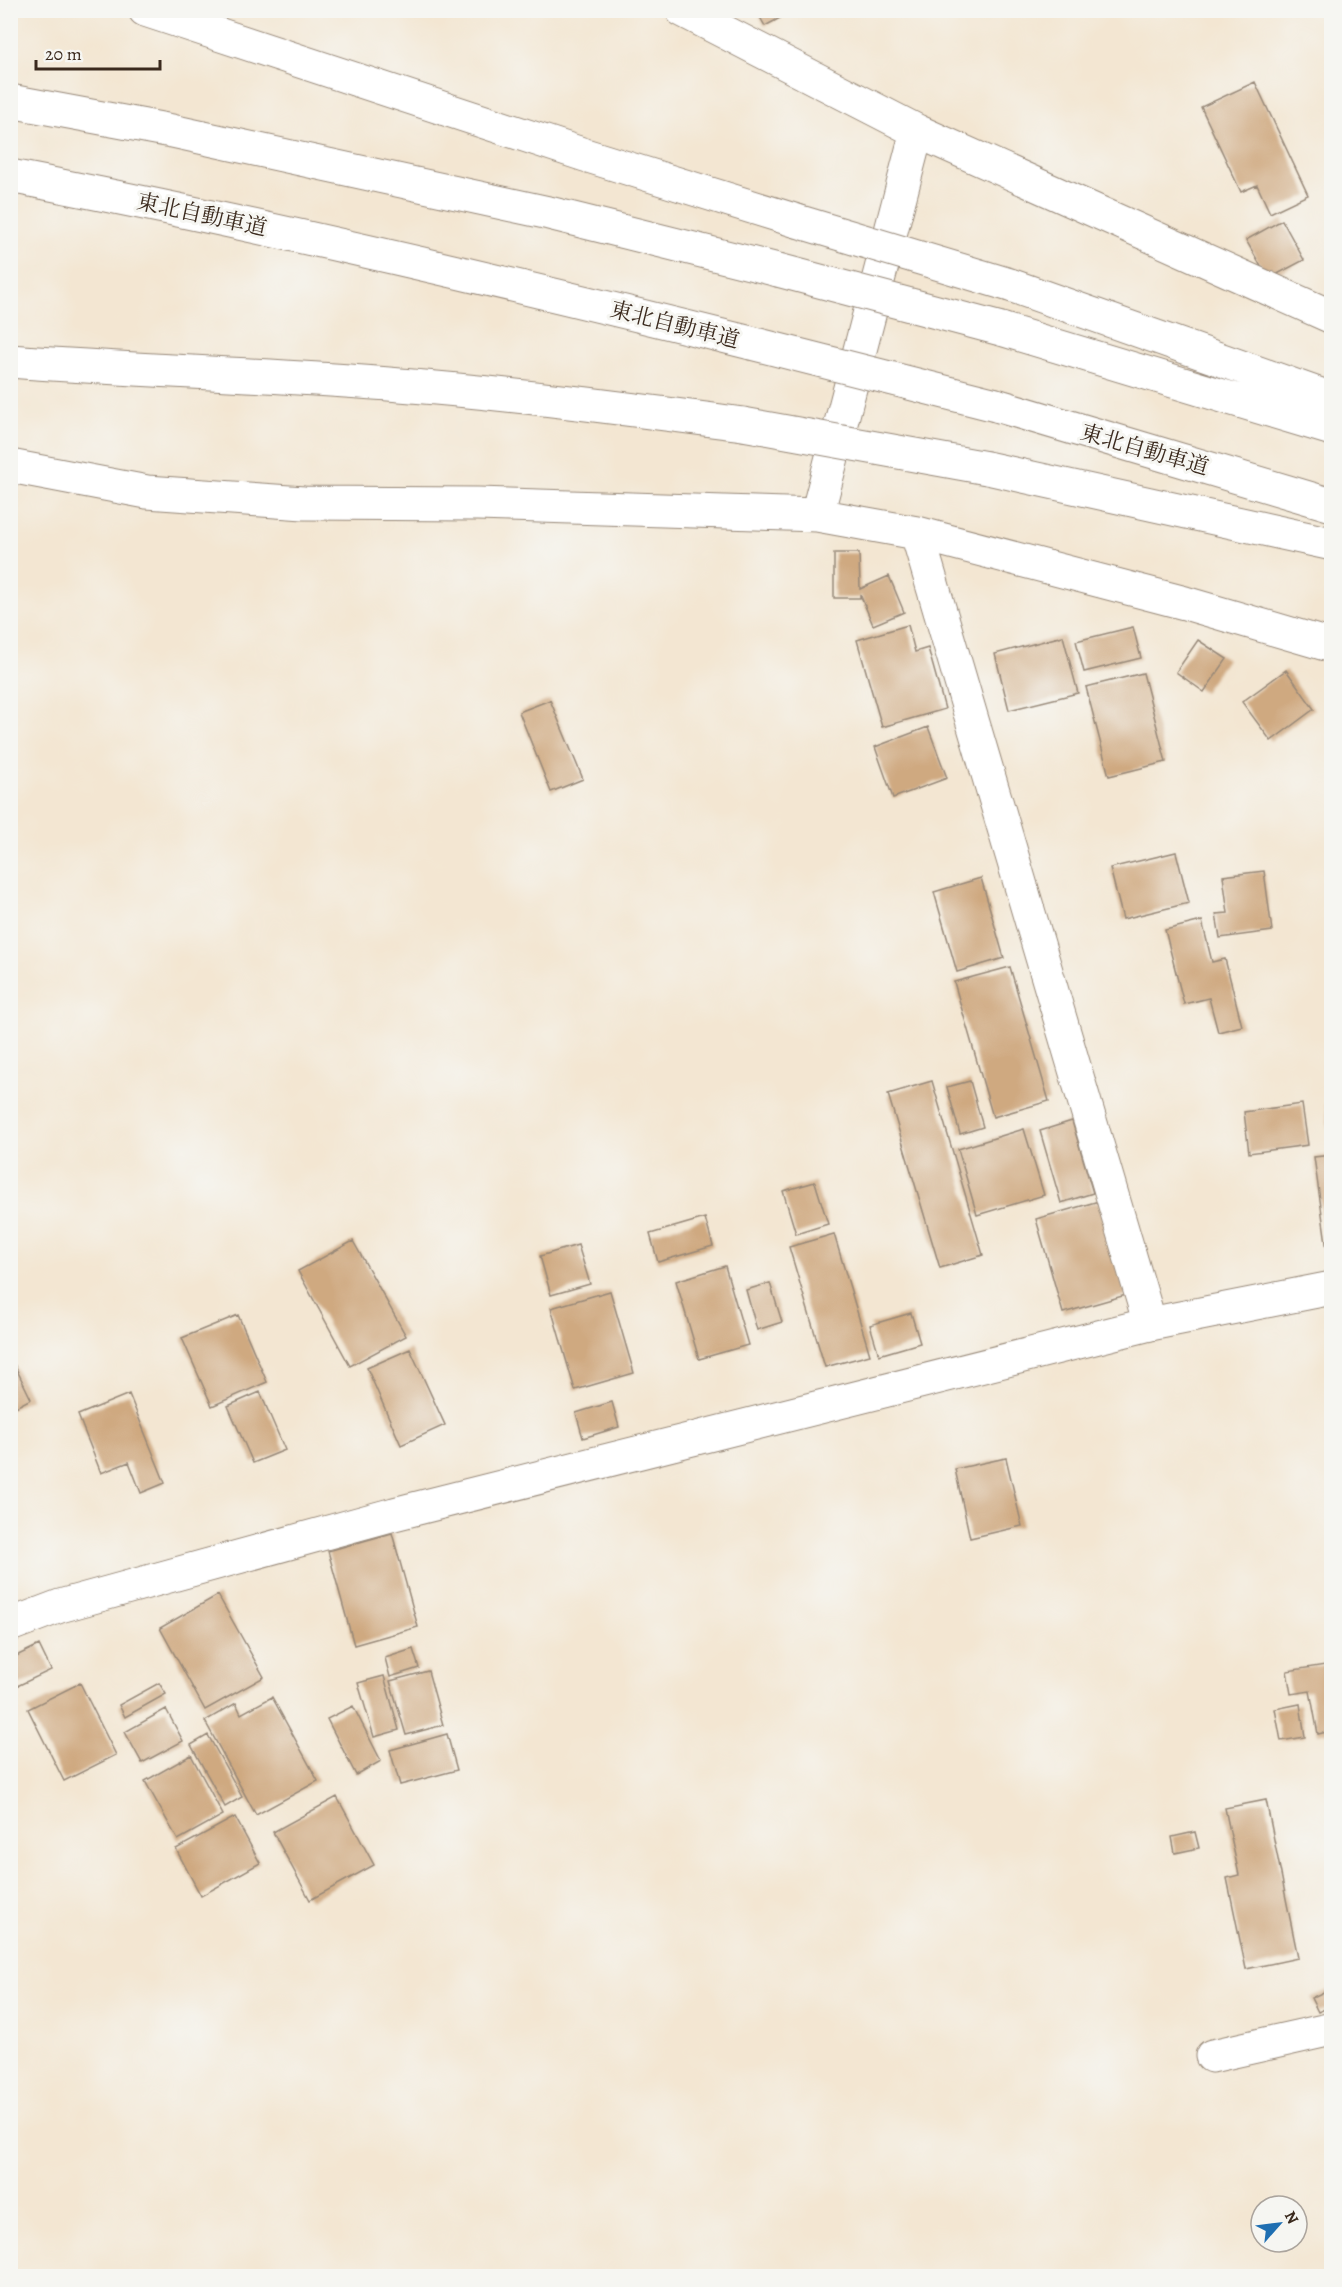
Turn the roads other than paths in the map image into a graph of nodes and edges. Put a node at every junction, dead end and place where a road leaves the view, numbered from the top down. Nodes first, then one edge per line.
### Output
1 (145, 10) edge
2 (682, 10) edge
3 (10, 100) edge
4 (917, 131) junction
5 (10, 176) edge
6 (1332, 317) edge
7 (10, 361) edge
8 (1332, 399) edge
9 (1332, 429) edge
10 (10, 466) edge
11 (1332, 505) edge
12 (817, 515) junction
13 (917, 533) junction
14 (1332, 544) edge
15 (1332, 646) edge
16 (1332, 1288) edge
17 (1150, 1324) junction
18 (10, 1625) edge
19 (1332, 2029) edge
20 (1212, 2056) dead end

1 - 8 main road, bridge
2 - 4 main road
3 - 9 main road, bridge
4 - 6 main road
4 - 12 main road
5 - 11 main road, 東北自動車道, bridge
7 - 14 main road, bridge
10 - 12 main road
12 - 13 main road
13 - 15 main road
13 - 17 main road
16 - 17 main road
17 - 18 main road
19 - 20 main road

